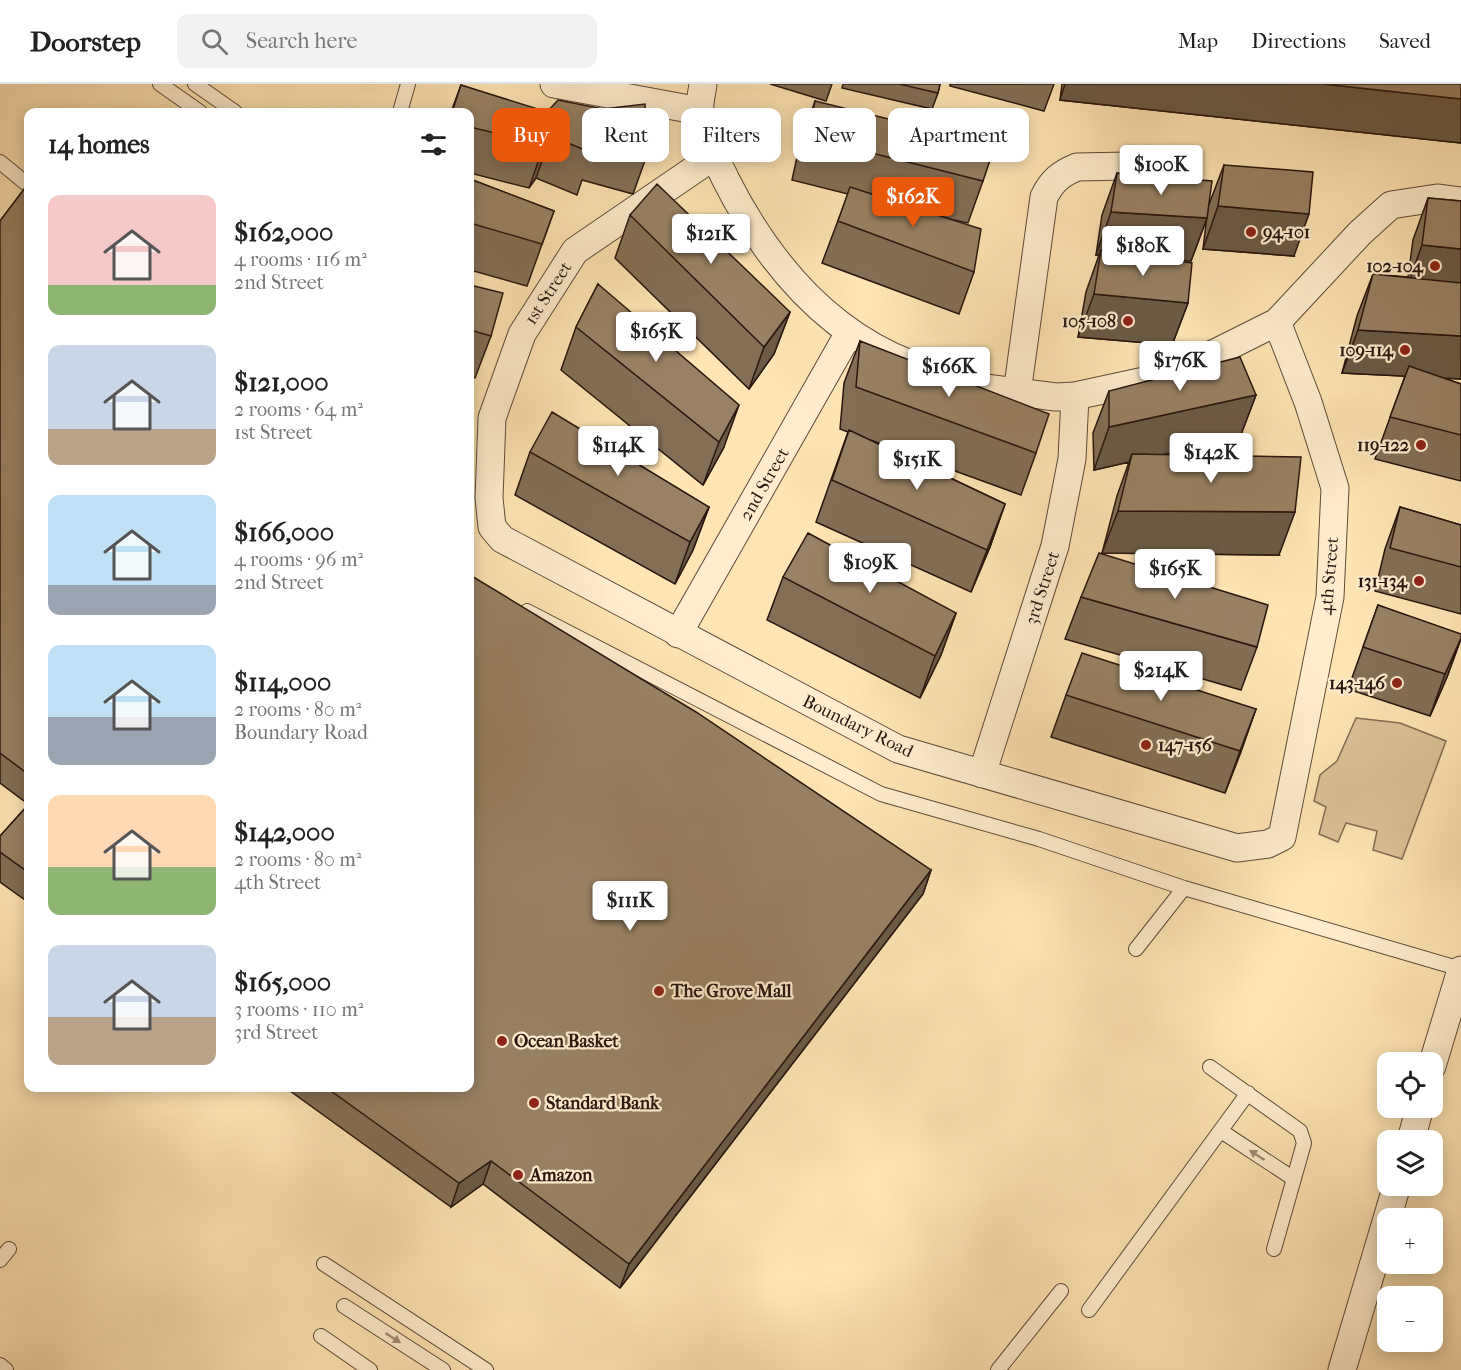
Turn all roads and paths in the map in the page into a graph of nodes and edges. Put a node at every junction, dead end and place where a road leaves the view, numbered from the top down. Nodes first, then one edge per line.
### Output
1 (160, 84) edge
2 (195, 84) edge
3 (408, 84) edge
4 (554, 84) edge
5 (703, 84) edge
6 (194, 108) edge
7 (228, 108) edge
8 (401, 108) edge
9 (684, 108) edge
10 (700, 108) edge
11 (0, 162) edge
12 (705, 162) edge
13 (717, 162) edge
14 (1178, 165) dead end
15 (24, 181) edge
16 (1461, 201) edge
17 (1277, 322) junction
18 (849, 333) junction
19 (1017, 393) junction
20 (1075, 396) junction
21 (489, 498) joint
22 (512, 603) edge
23 (678, 634) junction
24 (982, 774) junction
25 (1282, 837) joint
26 (1184, 888) junction
27 (1136, 949) dead end
28 (1461, 970) edge
29 (1436, 1052) edge
30 (1210, 1067) dead end
31 (1248, 1093) junction
32 (1221, 1131) junction
33 (1294, 1179) junction
34 (1394, 1196) edge
35 (9, 1249) dead end
36 (1274, 1249) dead end
37 (0, 1260) edge
38 (324, 1264) dead end
39 (1061, 1291) dead end
40 (345, 1306) dead end
41 (1089, 1310) dead end
42 (321, 1336) dead end
43 (0, 1365) edge
44 (6, 1370) edge
45 (370, 1370) edge
46 (443, 1370) edge
47 (486, 1370) edge
48 (998, 1370) edge
49 (1342, 1370) edge

1 - 6 lane
2 - 7 lane
3 - 8 lane
4 - 9 street
5 - 10 street
11 - 15 lane
12 - 21 street, 1st Street
13 - 18 street
14 - 19 street
16 - 17 street
17 - 20 street
17 - 25 street, 4th Street
18 - 19 street
18 - 23 street, 2nd Street
19 - 20 street
20 - 24 street, 3rd Street
21 - 23 street, Boundary Road
22 - 26 lane
23 - 24 street, Boundary Road
24 - 25 street, Boundary Road
26 - 27 lane
26 - 28 lane
28 - 29 street
30 - 31 lane
31 - 32 lane
31 - 33 lane
33 -> 32 lane
32 - 41 lane
33 - 36 lane
34 - 49 street
35 - 37 lane
38 - 47 lane
39 - 48 lane
40 -> 46 lane
42 - 45 lane
43 - 44 lane

